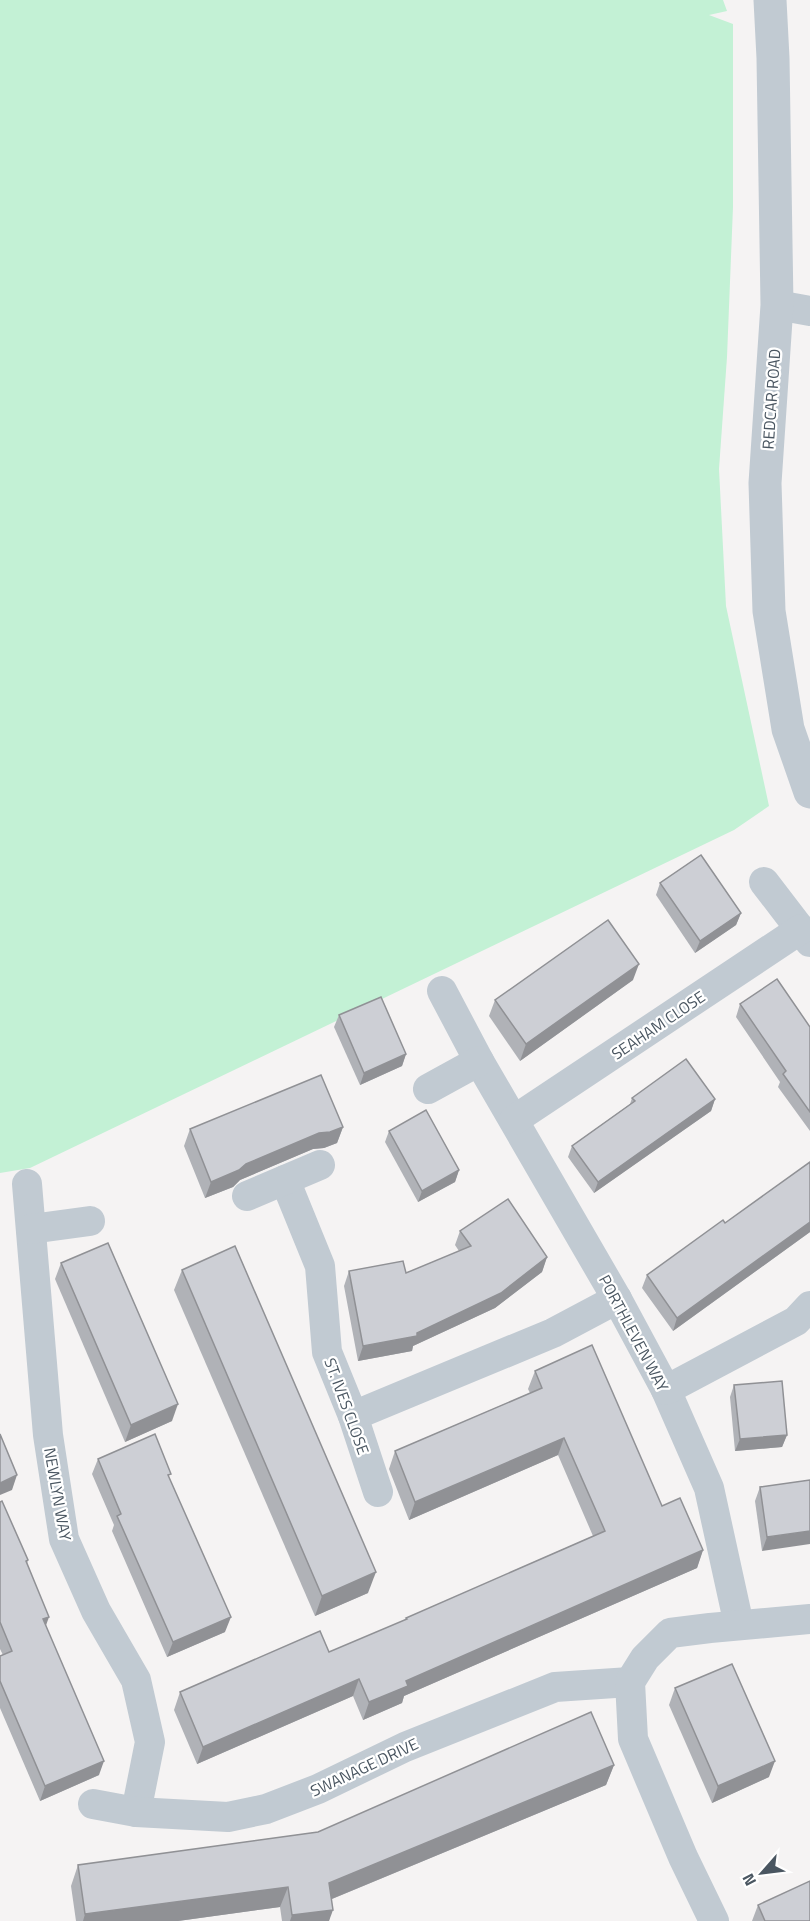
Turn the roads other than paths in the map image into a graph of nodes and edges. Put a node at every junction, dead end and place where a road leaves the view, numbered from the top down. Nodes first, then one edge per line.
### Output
1 (770, 0) edge
2 (777, 305) junction
3 (810, 311) edge
4 (810, 792) edge
5 (764, 882) dead end
6 (806, 935) edge
7 (442, 991) dead end
8 (479, 1061) junction
9 (428, 1089) dead end
10 (514, 1120) junction
11 (320, 1165) dead end
12 (285, 1180) junction
13 (27, 1185) dead end
14 (247, 1196) dead end
15 (90, 1221) dead end
16 (31, 1229) junction
17 (617, 1299) junction
18 (810, 1306) edge
19 (666, 1390) junction
20 (353, 1416) junction
21 (378, 1492) dead end
22 (810, 1619) edge
23 (739, 1625) junction
24 (630, 1682) junction
25 (93, 1804) dead end
26 (136, 1812) junction
27 (714, 1921) edge

1 - 2 street, REDCAR ROAD
2 - 3 street
2 - 4 street, REDCAR ROAD
5 - 6 street, SEAHAM CLOSE
6 - 10 street, SEAHAM CLOSE
7 - 8 street, PORTHLEVEN WAY
8 - 9 street
8 - 10 street, PORTHLEVEN WAY
10 - 17 street, PORTHLEVEN WAY
11 - 12 street
12 - 14 street
12 - 20 street, ST. IVES CLOSE
13 - 16 street, NEWLYN WAY
15 - 16 street
16 - 26 street, NEWLYN WAY
17 - 19 street, PORTHLEVEN WAY
17 - 20 street
18 - 19 street
19 - 23 street, PORTHLEVEN WAY
20 - 21 street, ST. IVES CLOSE
22 - 23 street
23 - 24 street
24 - 26 street, SWANAGE DRIVE
24 - 27 street
25 - 26 street, SWANAGE DRIVE

